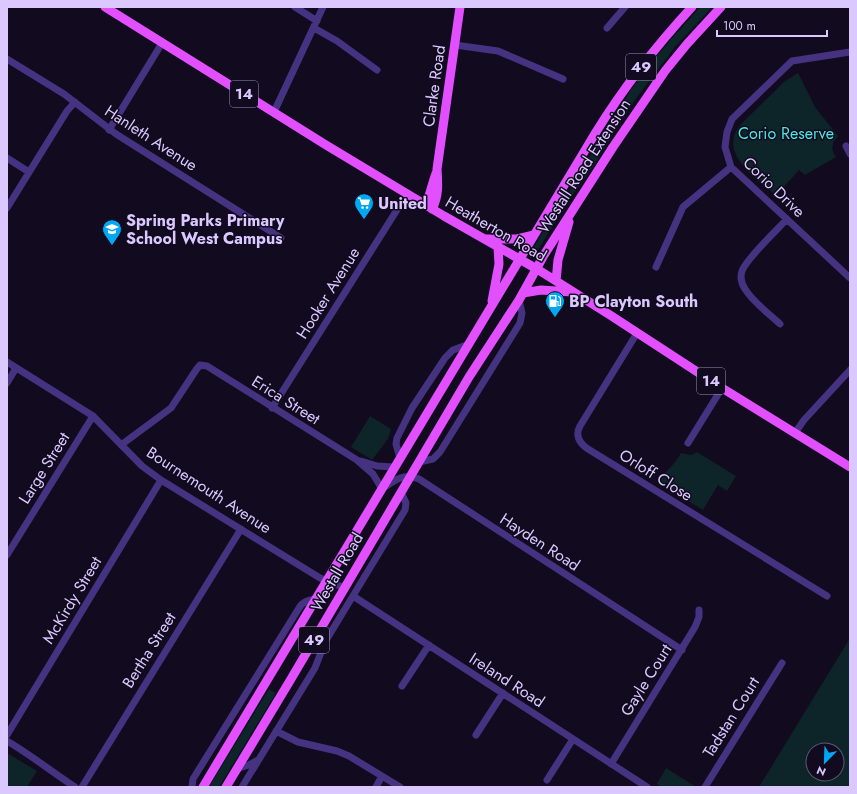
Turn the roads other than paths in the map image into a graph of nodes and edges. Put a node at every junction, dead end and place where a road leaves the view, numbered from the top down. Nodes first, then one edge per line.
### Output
1 (105, 7) edge
2 (295, 7) edge
3 (323, 7) edge
4 (460, 7) edge
5 (625, 7) edge
6 (692, 7) edge
7 (721, 7) edge
8 (316, 24) junction
9 (607, 28) dead end
10 (162, 43) junction
11 (455, 45) junction
12 (850, 52) edge
13 (7, 59) edge
14 (377, 70) dead end
15 (563, 79) dead end
16 (75, 102) junction
17 (274, 112) junction
18 (109, 130) junction
19 (846, 146) dead end
20 (850, 154) edge
21 (7, 158) edge
22 (731, 167) junction
23 (29, 172) junction
24 (407, 194) junction
25 (428, 207) junction
26 (7, 208) edge
27 (572, 211) junction
28 (787, 219) junction
29 (534, 235) junction
30 (281, 238) dead end
31 (484, 239) junction
32 (498, 247) junction
33 (519, 259) junction
34 (656, 267) dead end
35 (537, 269) junction
36 (850, 278) edge
37 (556, 281) junction
38 (573, 292) junction
39 (521, 296) junction
40 (490, 308) junction
41 (780, 324) dead end
42 (637, 333) junction
43 (469, 344) junction
44 (7, 362) edge
45 (16, 368) junction
46 (850, 370) edge
47 (7, 383) edge
48 (722, 388) junction
49 (272, 408) junction
50 (93, 416) junction
51 (795, 433) junction
52 (688, 442) dead end
53 (121, 445) junction
54 (400, 458) junction
55 (357, 460) junction
56 (419, 462) junction
57 (850, 467) edge
58 (394, 468) junction
59 (411, 476) junction
60 (161, 480) junction
61 (382, 489) junction
62 (401, 492) junction
63 (240, 528) junction
64 (7, 555) edge
65 (327, 582) junction
66 (345, 588) junction
67 (353, 596) junction
68 (827, 596) dead end
69 (317, 599) junction
70 (699, 610) dead end
71 (429, 645) junction
72 (682, 650) junction
73 (782, 663) dead end
74 (402, 686) dead end
75 (502, 693) junction
76 (276, 731) junction
77 (7, 735) edge
78 (476, 735) dead end
79 (573, 739) junction
80 (7, 741) edge
81 (259, 758) junction
82 (611, 764) junction
83 (236, 769) junction
84 (382, 776) junction
85 (193, 779) junction
86 (547, 780) dead end
87 (75, 787) edge
88 (82, 787) edge
89 (187, 787) edge
90 (192, 787) edge
91 (203, 787) edge
92 (226, 787) edge
93 (242, 787) edge
94 (376, 787) edge
95 (400, 787) edge
96 (646, 787) edge
97 (705, 787) edge

1 - 10 main road, Heatherton Road / 14
2 - 8 street
3 - 8 street
4 - 11 main road, Clarke Road
5 - 9 street
6 - 29 main road, Westall Road Extension / 49
7 - 27 main road, Westall Road Extension / 49
8 - 14 street
8 - 17 street
10 - 17 main road, Heatherton Road / 14
10 - 18 street
11 - 15 street
11 - 25 main road, Clarke Road
12 - 22 street, Corio Drive
13 - 16 street, Hanleth Avenue
16 - 18 street, Hanleth Avenue
16 - 23 street
17 - 24 main road, Heatherton Road / 14
18 - 30 street, Hanleth Avenue
19 - 20 street
21 - 23 street
22 - 28 street, Corio Drive
22 - 34 street
23 - 26 street
24 - 25 main road, Heatherton Road / 14
24 - 49 street, Hooker Avenue
25 - 31 main road, Heatherton Road / 14
27 - 35 main road, Westall Road Extension / 49
27 - 37 main road
28 - 36 street, Corio Drive
28 - 41 street
29 - 31 main road
29 - 33 main road, Westall Road Extension / 49
31 - 32 main road, Heatherton Road / 14
32 - 33 main road, Heatherton Road / 14
32 - 40 main road
33 - 35 main road, Heatherton Road / 14
33 - 40 main road, Westall Road / 49
35 - 37 main road, Heatherton Road / 14
35 - 39 main road, Westall Road / 49
37 - 38 main road, Heatherton Road / 14
38 - 39 main road
38 - 42 main road, Heatherton Road / 14
39 - 56 main road, Westall Road / 49
39 - 56 street
40 - 43 main road, Westall Road / 49
42 - 48 main road, Heatherton Road / 14
42 - 68 street, Orloff Close
43 - 54 main road, Westall Road / 49
43 - 54 street
44 - 45 street, Bournemouth Avenue
45 - 47 street
45 - 50 street, Bournemouth Avenue
46 - 51 street
48 - 51 main road, Heatherton Road / 14
48 - 52 street
49 - 53 street, Erica Street
49 - 55 street, Erica Street
50 - 53 street, Bournemouth Avenue
50 - 64 street, Large Street
51 - 57 main road, Heatherton Road / 14
53 - 60 street, Bournemouth Avenue
54 - 58 main road, Westall Road / 49
55 - 58 street, Erica Street
55 - 61 street, Erica Street
56 - 59 main road, Westall Road / 49
58 - 61 main road, Westall Road / 49
59 - 61 street
59 - 62 main road, Westall Road / 49
59 - 72 street, Hayden Road
60 - 63 street, Bournemouth Avenue
60 - 77 street, McKirdy Street
61 - 65 main road, Westall Road / 49
62 - 66 main road, Westall Road / 49
62 - 67 street, Westall Road
63 - 65 street, Bournemouth Avenue
63 - 88 street, Bertha Street
65 - 66 street, Bournemouth Avenue
65 - 69 main road, Westall Road / 49
66 - 83 main road, Westall Road / 49
67 - 71 street, Ireland Road
67 - 76 street, Westall Road
69 - 85 street, Westall Road
69 - 91 main road, Westall Road / 49
70 - 72 street, Gayle Court
71 - 74 street
71 - 75 street, Ireland Road
72 - 82 street, Gayle Court
73 - 97 street, Tadstan Court
75 - 78 street
75 - 79 street, Ireland Road
76 - 81 street, Westall Road
76 - 84 street
79 - 82 street, Ireland Road
79 - 86 street
80 - 87 street
81 - 83 street
81 - 93 street, Westall Road
82 - 96 street, Ireland Road
83 - 92 main road, Westall Road / 49
84 - 94 street
84 - 95 street
85 - 89 street, Westall Road
85 - 90 street, Westall Road

